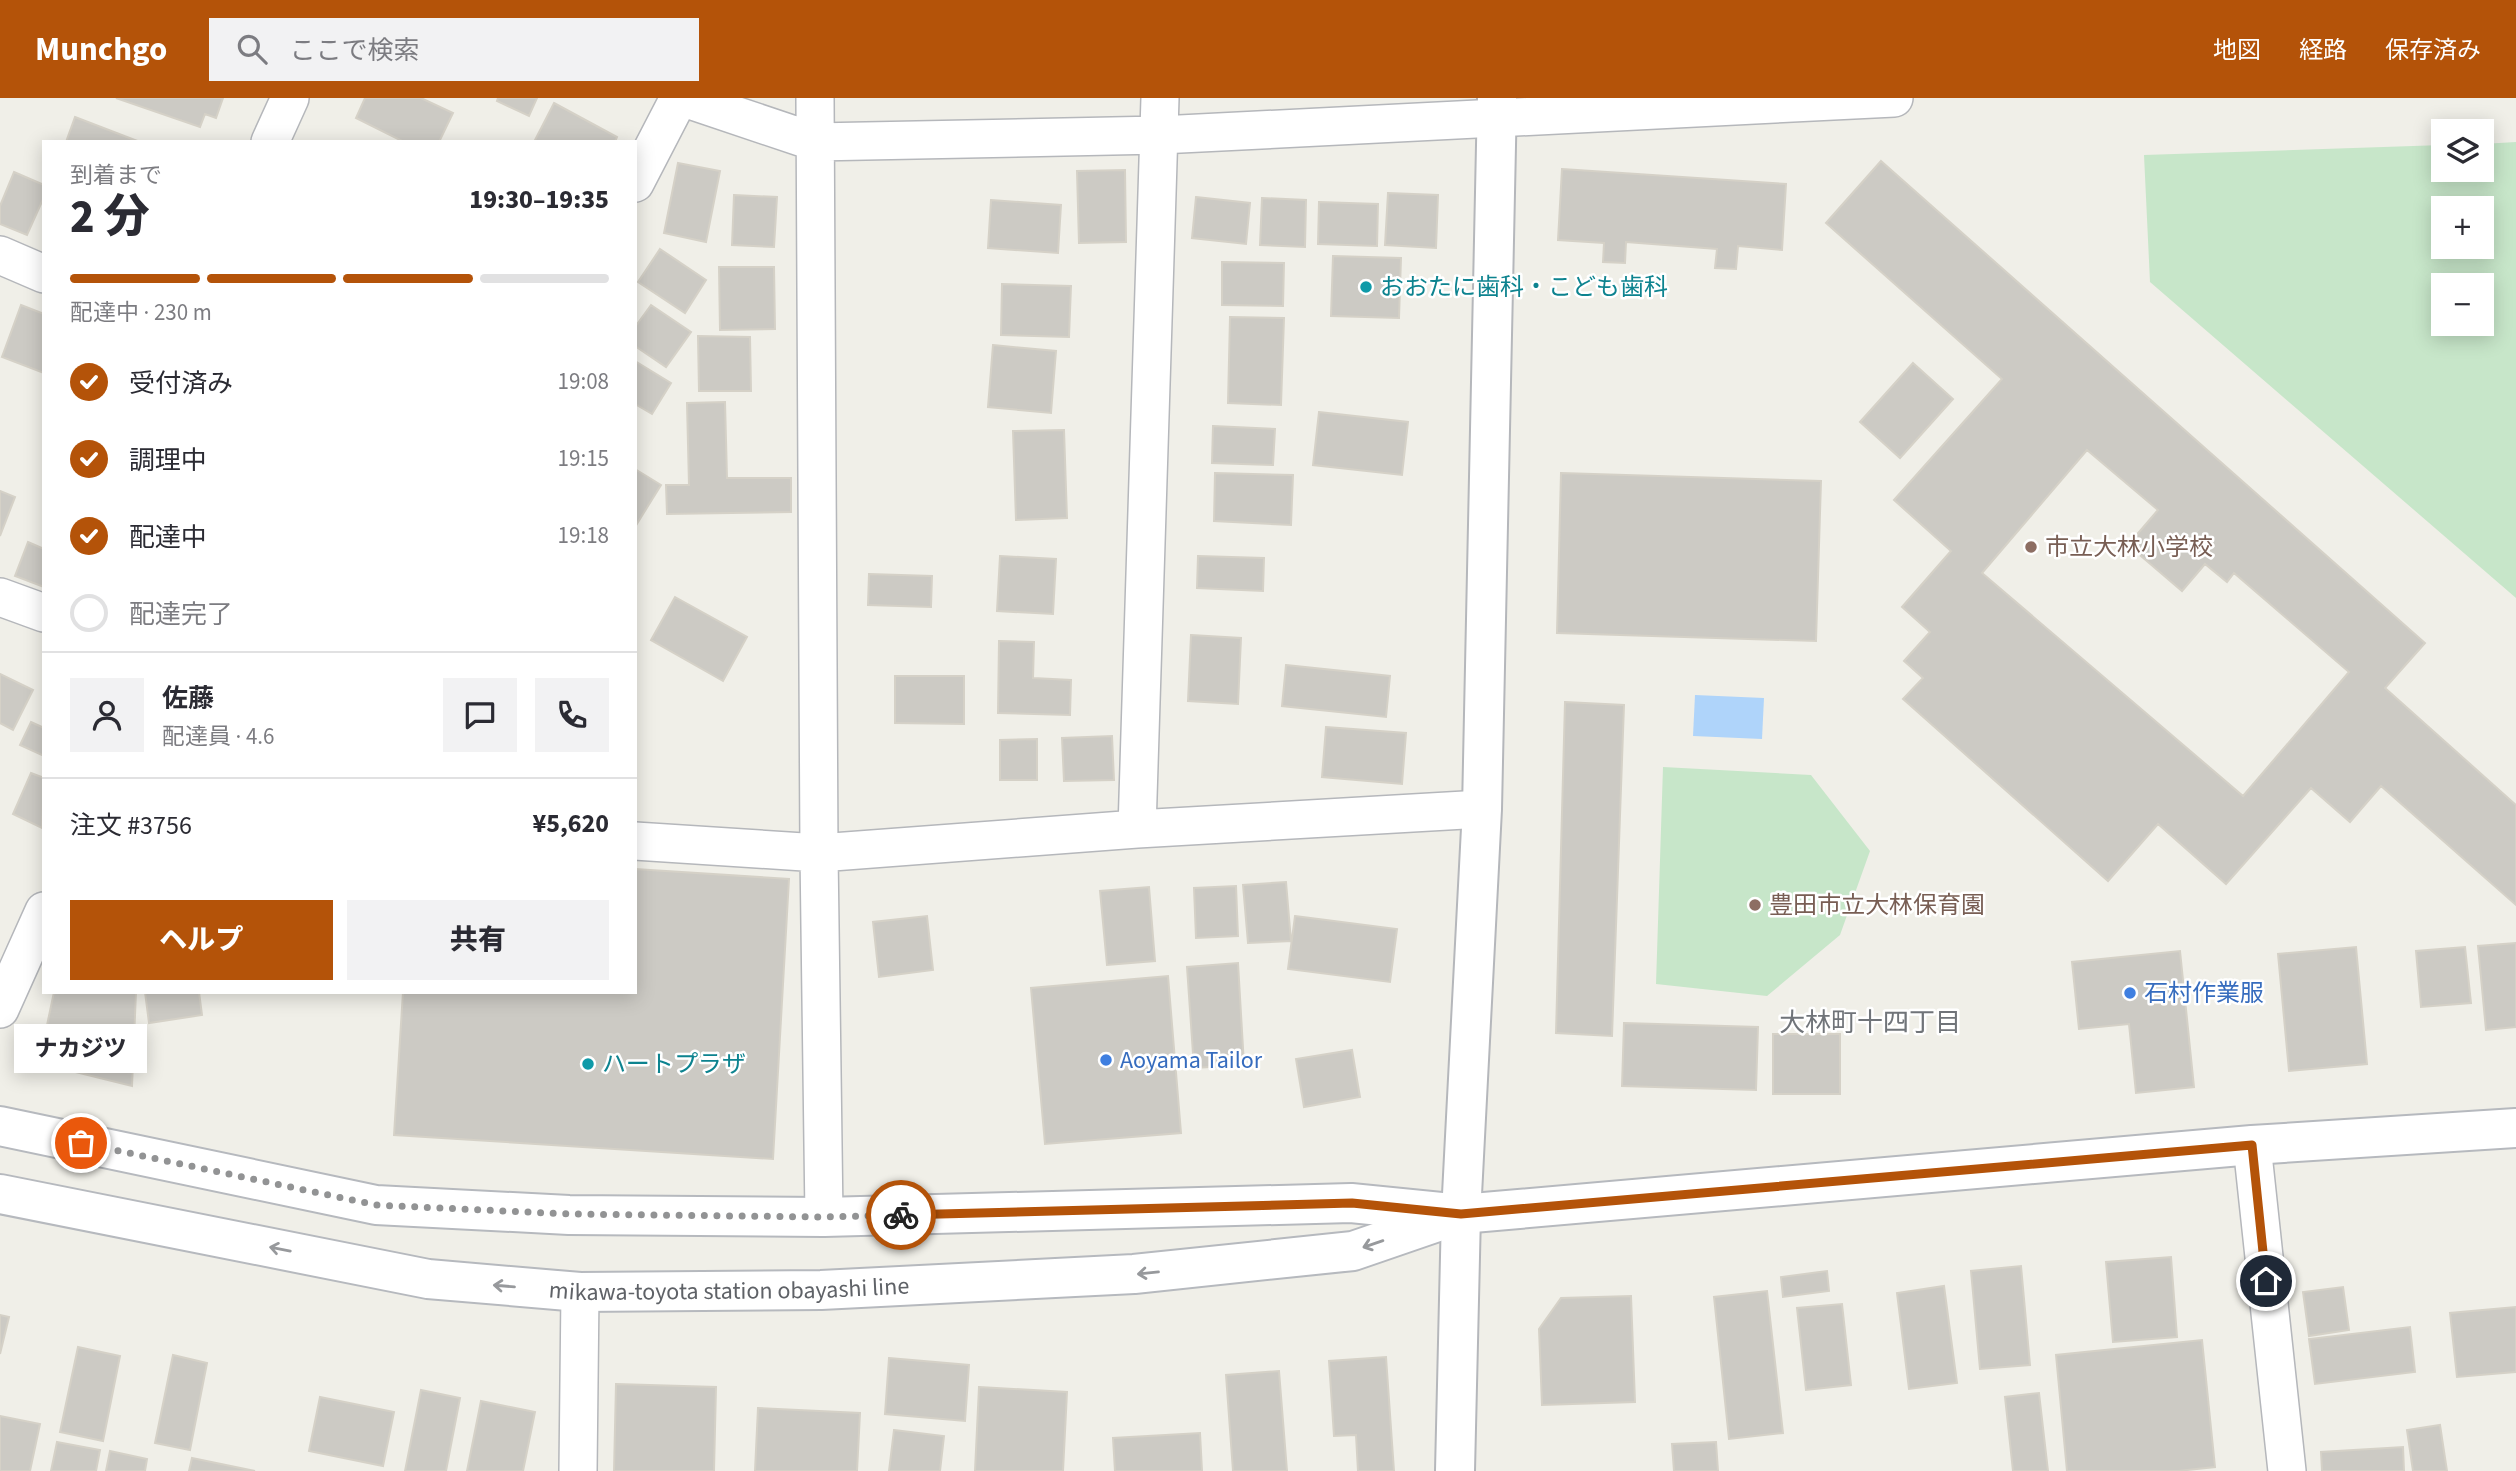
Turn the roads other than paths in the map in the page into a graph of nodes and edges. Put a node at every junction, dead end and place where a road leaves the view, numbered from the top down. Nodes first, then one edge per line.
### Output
1 (290, 98) edge
2 (682, 98) edge
3 (815, 98) edge
4 (1160, 98) edge
5 (1894, 98) edge
6 (1497, 108) edge
7 (1160, 135) junction
8 (271, 140) edge
9 (815, 142) junction
10 (637, 179) edge
11 (0, 255) edge
12 (42, 273) edge
13 (0, 597) edge
14 (42, 612) edge
15 (1482, 809) junction
16 (1137, 829) junction
17 (637, 841) edge
18 (819, 853) junction
19 (42, 915) edge
20 (0, 1009) edge
21 (0, 1126) edge
22 (2516, 1128) edge
23 (2252, 1145) junction
24 (0, 1194) edge
25 (1461, 1214) junction
26 (824, 1217) junction
27 (580, 1292) junction
28 (578, 1471) edge
29 (1455, 1471) edge
30 (2287, 1471) edge

1 - 8 street
2 - 9 street
2 - 10 street
3 - 9 street
4 - 7 street
5 - 6 street
6 - 7 street
6 - 15 main road
7 - 9 street
7 - 16 street
9 - 18 street
11 - 12 street
13 - 14 street
15 - 16 street
15 - 25 main road
16 - 18 street
17 - 18 street
18 - 26 street
19 - 20 street
21 - 26 main road, mikawa-toyota station obayashi line
22 - 23 main road, mikawa-toyota station obayashi line
23 - 25 main road, mikawa-toyota station obayashi line
23 - 30 street
27 -> 24 main road, mikawa-toyota station obayashi line
25 - 26 main road, mikawa-toyota station obayashi line
25 -> 27 main road, mikawa-toyota station obayashi line
25 - 29 main road
27 - 28 street

